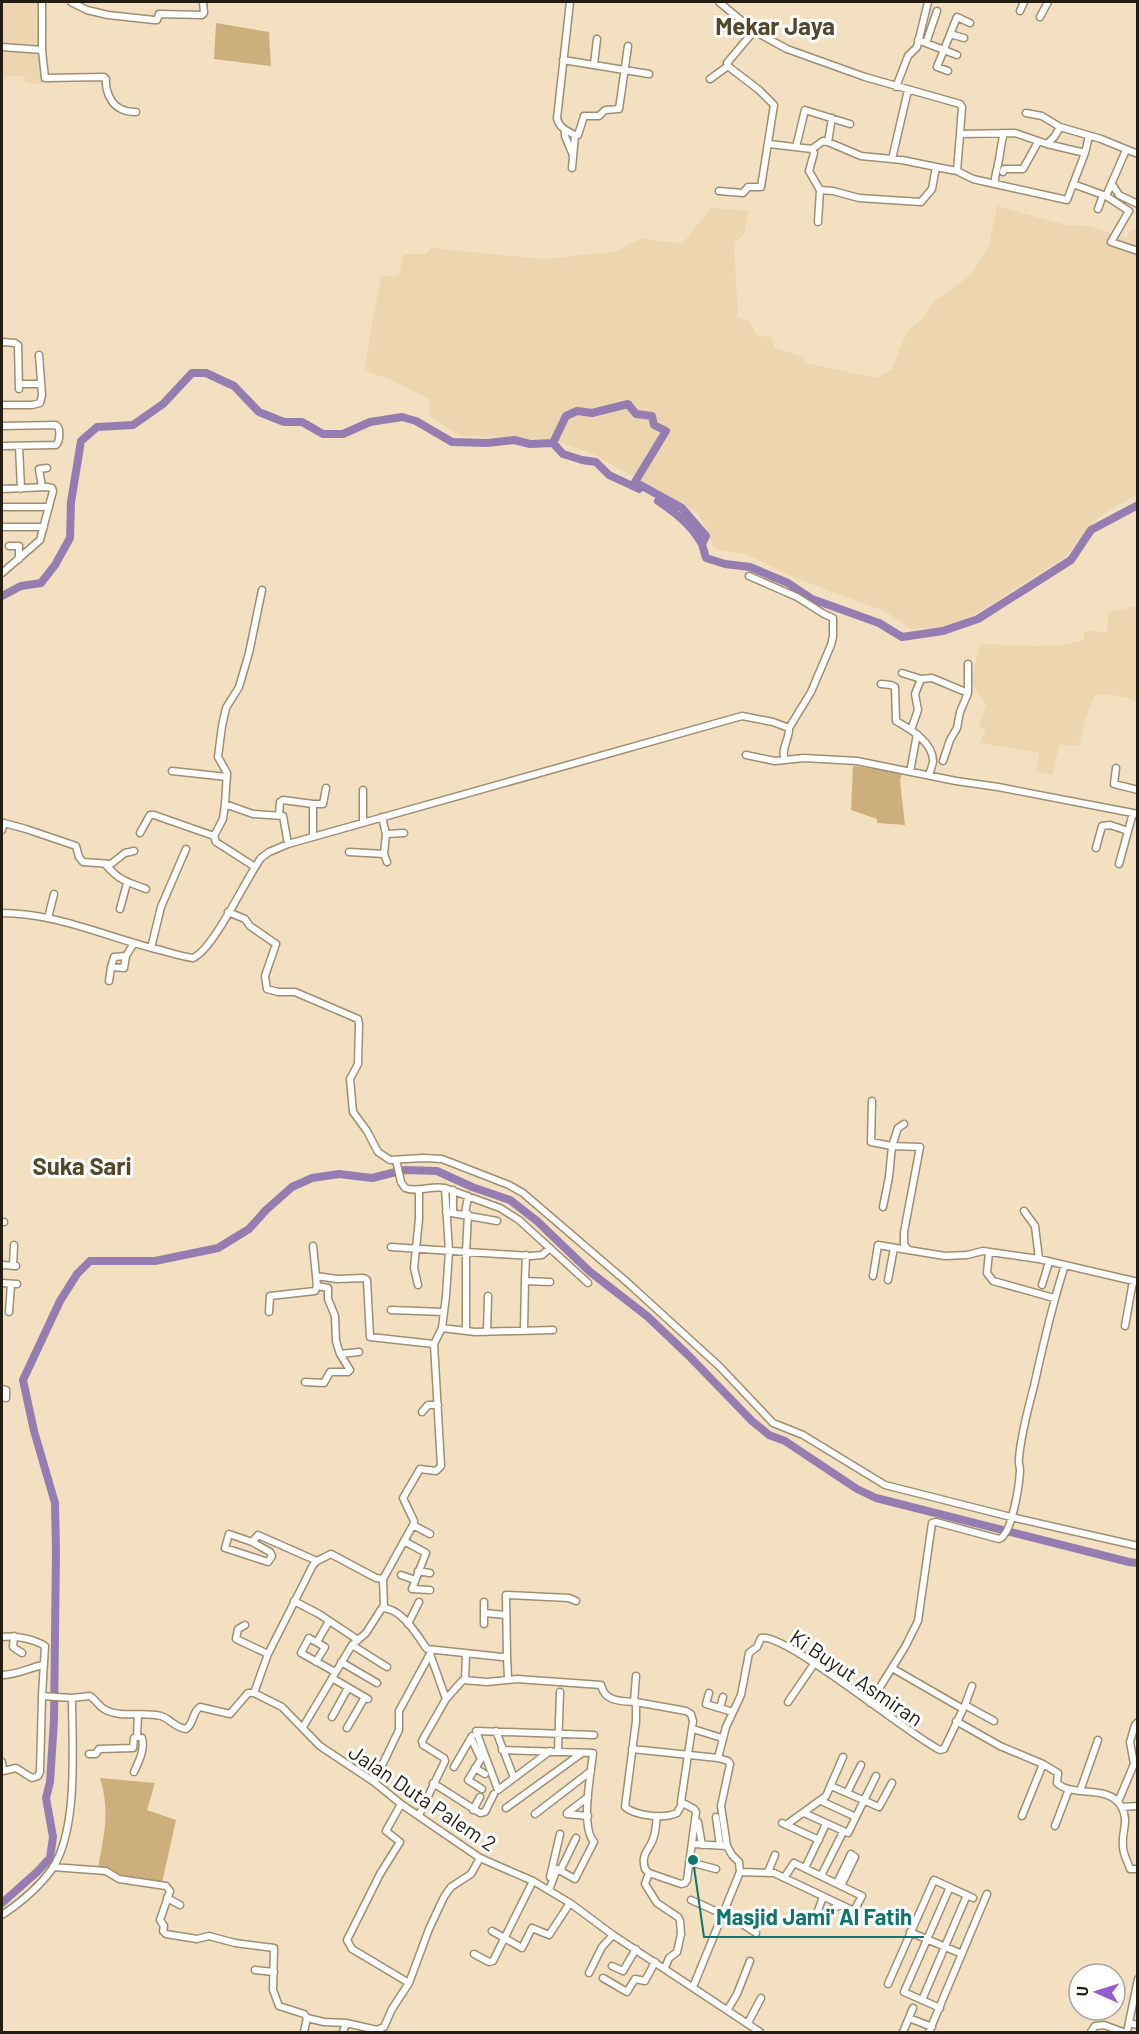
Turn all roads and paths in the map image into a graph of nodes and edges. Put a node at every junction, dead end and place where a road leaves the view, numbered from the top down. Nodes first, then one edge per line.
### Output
1 (42, 2) edge
2 (70, 2) edge
3 (203, 2) edge
4 (570, 2) edge
5 (719, 2) edge
6 (928, 2) edge
7 (1024, 2) edge
8 (1048, 2) edge
9 (937, 11) dead end
10 (1020, 11) dead end
11 (1040, 17) dead end
12 (970, 23) dead end
13 (754, 31) junction
14 (950, 34) junction
15 (597, 39) dead end
16 (963, 39) dead end
17 (918, 40) junction
18 (926, 43) junction
19 (628, 46) dead end
20 (2, 47) edge
21 (42, 50) junction
22 (944, 50) junction
23 (957, 55) dead end
24 (563, 60) junction
25 (594, 64) junction
26 (728, 66) junction
27 (625, 70) junction
28 (948, 71) dead end
29 (649, 74) dead end
30 (710, 79) dead end
31 (896, 87) junction
32 (908, 90) junction
33 (136, 112) dead end
34 (1026, 113) dead end
35 (832, 118) junction
36 (850, 124) dead end
37 (1060, 127) junction
38 (565, 130) junction
39 (1004, 133) junction
40 (960, 134) junction
41 (575, 135) junction
42 (1089, 136) junction
43 (828, 142) junction
44 (1038, 142) junction
45 (769, 144) junction
46 (1047, 144) junction
47 (796, 147) junction
48 (812, 149) junction
49 (1126, 150) junction
50 (1085, 153) junction
51 (1137, 154) edge
52 (573, 156) junction
53 (892, 159) junction
54 (936, 167) junction
55 (572, 168) dead end
56 (957, 171) junction
57 (1003, 172) dead end
58 (995, 184) junction
59 (1073, 184) junction
60 (1112, 184) junction
61 (820, 190) junction
62 (719, 191) dead end
63 (1105, 196) junction
64 (1137, 204) edge
65 (1098, 209) dead end
66 (818, 222) dead end
67 (1137, 251) edge
68 (2, 342) edge
69 (39, 355) dead end
70 (41, 384) junction
71 (2, 405) edge
72 (2, 426) edge
73 (2, 446) edge
74 (19, 446) junction
75 (47, 468) dead end
76 (42, 487) junction
77 (2, 489) edge
78 (21, 489) junction
79 (2, 507) edge
80 (49, 507) junction
81 (2, 527) edge
82 (44, 527) junction
83 (9, 546) dead end
84 (19, 559) junction
85 (2, 573) edge
86 (749, 576) dead end
87 (262, 590) dead end
88 (968, 664) dead end
89 (902, 673) dead end
90 (921, 679) junction
91 (881, 684) dead end
92 (968, 693) junction
93 (789, 728) junction
94 (914, 732) junction
95 (746, 755) dead end
96 (945, 757) dead end
97 (785, 759) junction
98 (1116, 768) dead end
99 (172, 771) dead end
100 (910, 772) junction
101 (929, 775) junction
102 (227, 777) junction
103 (326, 788) dead end
104 (363, 790) dead end
105 (1137, 790) edge
106 (225, 804) junction
107 (313, 804) junction
108 (1135, 813) edge
109 (279, 816) junction
110 (382, 817) junction
111 (363, 822) junction
112 (2, 825) edge
113 (1128, 831) junction
114 (140, 833) dead end
115 (404, 833) dead end
116 (386, 834) junction
117 (214, 836) junction
118 (313, 837) junction
119 (288, 844) junction
120 (1096, 848) dead end
121 (186, 849) dead end
122 (134, 851) dead end
123 (349, 852) dead end
124 (384, 854) junction
125 (387, 862) dead end
126 (1119, 864) dead end
127 (106, 865) junction
128 (255, 867) junction
129 (127, 883) junction
130 (146, 889) dead end
131 (54, 894) dead end
132 (120, 909) dead end
133 (228, 912) junction
134 (2, 913) edge
135 (48, 918) junction
136 (134, 943) junction
137 (151, 948) junction
138 (126, 957) junction
139 (111, 967) junction
140 (109, 981) dead end
141 (872, 1101) dead end
142 (904, 1124) dead end
143 (892, 1146) junction
144 (397, 1163) junction
145 (445, 1188) junction
146 (419, 1190) junction
147 (453, 1190) junction
148 (468, 1196) junction
149 (884, 1207) dead end
150 (1024, 1211) dead end
151 (446, 1212) junction
152 (453, 1212) junction
153 (466, 1214) junction
154 (497, 1221) dead end
155 (14, 1245) dead end
156 (313, 1246) dead end
157 (391, 1247) dead end
158 (550, 1248) junction
159 (894, 1248) junction
160 (417, 1249) junction
161 (908, 1250) junction
162 (449, 1251) junction
163 (466, 1252) junction
164 (989, 1252) junction
165 (526, 1256) junction
166 (1039, 1259) junction
167 (1049, 1262) junction
168 (2, 1265) edge
169 (1065, 1265) junction
170 (873, 1275) dead end
171 (316, 1276) junction
172 (888, 1280) dead end
173 (525, 1281) junction
174 (1135, 1281) edge
175 (550, 1282) dead end
176 (2, 1283) edge
177 (588, 1283) dead end
178 (418, 1285) dead end
179 (1042, 1285) dead end
180 (317, 1286) junction
181 (488, 1296) dead end
182 (1054, 1298) junction
183 (391, 1310) dead end
184 (9, 1312) dead end
185 (268, 1312) dead end
186 (444, 1312) junction
187 (1125, 1326) dead end
188 (442, 1328) junction
189 (524, 1329) junction
190 (466, 1330) junction
191 (553, 1330) dead end
192 (487, 1332) junction
193 (434, 1344) junction
194 (359, 1352) dead end
195 (340, 1354) junction
196 (304, 1382) dead end
197 (2, 1389) edge
198 (2, 1397) edge
199 (438, 1406) junction
200 (422, 1412) dead end
201 (1011, 1520) junction
202 (413, 1525) junction
203 (429, 1534) dead end
204 (404, 1541) junction
205 (252, 1542) junction
206 (1137, 1546) edge
207 (424, 1557) junction
208 (432, 1558) dead end
209 (317, 1561) junction
210 (418, 1571) junction
211 (430, 1573) dead end
212 (401, 1575) dead end
213 (383, 1580) junction
214 (415, 1580) junction
215 (430, 1590) dead end
216 (294, 1601) junction
217 (576, 1601) dead end
218 (419, 1602) dead end
219 (484, 1602) dead end
220 (384, 1608) junction
221 (484, 1613) junction
222 (506, 1615) junction
223 (328, 1623) dead end
224 (245, 1624) dead end
225 (408, 1624) junction
226 (484, 1624) dead end
227 (2, 1636) edge
228 (14, 1636) junction
229 (358, 1640) junction
230 (317, 1642) junction
231 (352, 1646) junction
232 (431, 1652) junction
233 (22, 1653) dead end
234 (268, 1654) junction
235 (466, 1654) junction
236 (507, 1656) junction
237 (316, 1662) junction
238 (341, 1662) junction
239 (814, 1664) junction
240 (43, 1665) junction
241 (387, 1667) dead end
242 (892, 1668) junction
243 (2, 1675) edge
244 (333, 1675) junction
245 (636, 1676) dead end
246 (508, 1679) junction
247 (465, 1680) junction
248 (377, 1683) dead end
249 (972, 1686) dead end
250 (348, 1688) junction
251 (560, 1692) dead end
252 (254, 1693) junction
253 (709, 1693) dead end
254 (45, 1696) junction
255 (723, 1697) dead end
256 (72, 1698) junction
257 (446, 1699) junction
258 (788, 1701) dead end
259 (635, 1702) junction
260 (870, 1703) junction
261 (964, 1707) junction
262 (720, 1708) junction
263 (733, 1712) junction
264 (138, 1715) junction
265 (332, 1717) dead end
266 (994, 1721) dead end
267 (956, 1722) junction
268 (1137, 1722) edge
269 (303, 1727) junction
270 (347, 1728) dead end
271 (693, 1729) junction
272 (476, 1731) junction
273 (496, 1731) junction
274 (559, 1734) junction
275 (594, 1735) dead end
276 (137, 1736) junction
277 (471, 1738) junction
278 (722, 1738) junction
279 (1098, 1740) dead end
280 (632, 1749) junction
281 (502, 1750) junction
282 (550, 1751) junction
283 (558, 1751) junction
284 (582, 1752) junction
285 (89, 1754) dead end
286 (688, 1755) junction
287 (843, 1757) dead end
288 (718, 1758) junction
289 (2, 1762) edge
290 (1043, 1764) junction
291 (861, 1766) dead end
292 (454, 1767) dead end
293 (475, 1768) junction
294 (591, 1771) junction
295 (134, 1772) dead end
296 (485, 1774) dead end
297 (876, 1776) dead end
298 (514, 1778) junction
299 (374, 1782) junction
300 (434, 1783) junction
301 (892, 1783) dead end
302 (831, 1786) junction
303 (482, 1789) dead end
304 (1069, 1789) junction
305 (1080, 1791) junction
306 (847, 1793) junction
307 (494, 1794) dead end
308 (480, 1797) dead end
309 (588, 1797) junction
310 (864, 1800) junction
311 (821, 1801) junction
312 (682, 1803) junction
313 (401, 1804) junction
314 (1120, 1805) junction
315 (1137, 1806) edge
316 (506, 1808) dead end
317 (473, 1810) junction
318 (804, 1813) junction
319 (535, 1814) dead end
320 (419, 1815) junction
321 (588, 1816) junction
322 (657, 1816) junction
323 (696, 1816) junction
324 (1022, 1816) dead end
325 (716, 1817) dead end
326 (856, 1817) junction
327 (826, 1824) junction
328 (1055, 1826) dead end
329 (843, 1832) junction
330 (560, 1834) dead end
331 (573, 1838) dead end
332 (819, 1840) junction
333 (693, 1844) junction
334 (702, 1845) junction
335 (724, 1846) junction
336 (775, 1855) dead end
337 (480, 1858) junction
338 (689, 1862) junction
339 (53, 1867) junction
340 (805, 1868) junction
341 (716, 1869) dead end
342 (1137, 1869) edge
343 (560, 1871) junction
344 (740, 1872) junction
345 (768, 1872) junction
346 (649, 1874) junction
347 (821, 1876) junction
348 (784, 1878) junction
349 (533, 1881) junction
350 (951, 1887) junction
351 (548, 1890) junction
352 (987, 1894) dead end
353 (823, 1897) junction
354 (167, 1899) junction
355 (691, 1900) dead end
356 (570, 1903) junction
357 (180, 1905) dead end
358 (841, 1905) junction
359 (722, 1914) junction
360 (2, 1915) edge
361 (492, 1931) dead end
362 (910, 1932) junction
363 (756, 1933) dead end
364 (613, 1935) junction
365 (505, 1939) junction
366 (927, 1940) junction
367 (945, 1947) junction
368 (636, 1949) junction
369 (474, 1953) dead end
370 (962, 1954) junction
371 (750, 1960) dead end
372 (655, 1962) junction
373 (612, 1966) dead end
374 (664, 1968) junction
375 (255, 1970) dead end
376 (274, 1972) junction
377 (589, 1972) dead end
378 (617, 1972) dead end
379 (603, 1978) dead end
380 (1137, 1979) edge
381 (409, 1983) junction
382 (611, 1983) junction
383 (888, 1984) dead end
384 (693, 1987) junction
385 (761, 1998) dead end
386 (922, 2000) junction
387 (913, 2008) dead end
388 (940, 2008) junction
389 (728, 2009) junction
390 (307, 2018) junction
391 (909, 2018) junction
392 (346, 2023) junction
393 (748, 2023) junction
394 (1129, 2023) junction
395 (1137, 2025) edge
396 (931, 2030) edge
397 (304, 2032) edge
398 (343, 2032) edge
399 (760, 2032) edge
400 (903, 2032) edge
401 (1091, 2032) edge
402 (1125, 2032) edge

1 - 21 street
2 - 3 street
4 - 24 street
5 - 13 street
6 - 17 street
7 - 10 street
8 - 11 street
9 - 18 street
12 - 14 street
13 - 26 street
13 - 31 street
14 - 16 street
14 - 22 street
15 - 25 street
17 - 18 street
17 - 31 street
18 - 22 street
19 - 27 street
20 - 21 street
21 - 33 street
22 - 23 street
22 - 28 street
24 - 25 street
24 - 38 street
25 - 27 street
26 - 30 street
26 - 45 street
27 - 29 street
27 - 41 street
31 - 32 street
32 - 40 street
32 - 53 street
34 - 37 street
35 - 36 street
35 - 43 street
35 - 47 street
37 - 42 street
37 - 46 street
38 - 41 street
38 - 52 street
39 - 40 street
39 - 44 street
39 - 58 street
40 - 56 street
41 - 52 street
42 - 49 street
42 - 50 street
43 - 48 street
43 - 53 street
44 - 46 street
44 - 57 street
45 - 47 street
45 - 62 street
46 - 50 street
47 - 48 street
48 - 61 street
49 - 51 street
49 - 60 street
50 - 59 street
52 - 55 street
53 - 54 street
54 - 56 street
54 - 61 street
56 - 58 street
58 - 59 street
59 - 63 street
60 - 63 street
60 - 64 street
61 - 66 street
63 - 65 street
63 - 67 street
68 - 70 street
69 - 70 street
70 - 71 street
72 - 74 street
73 - 74 street
74 - 78 street
75 - 76 street
76 - 78 street
76 - 80 street
77 - 78 street
79 - 80 street
80 - 82 street
81 - 82 street
82 - 84 street
83 - 84 street
84 - 85 street
86 - 93 street
87 - 102 street
88 - 92 street
89 - 90 street
90 - 92 street
90 - 94 street
91 - 94 street
92 - 96 street
93 - 97 street
93 - 110 street
94 - 100 street
94 - 101 street
95 - 97 street
97 - 100 street
98 - 105 street
99 - 102 street
100 - 101 street
101 - 108 street
102 - 106 street
103 - 107 street
104 - 111 street
106 - 109 street
106 - 117 street
107 - 109 street
107 - 118 street
108 - 113 street
109 - 119 street
110 - 111 street
110 - 116 street
111 - 118 street
112 - 127 street
113 - 120 street
113 - 126 street
114 - 117 street
115 - 116 street
116 - 124 street
117 - 128 street
118 - 119 street
119 - 128 street
121 - 137 street
122 - 127 street
123 - 124 street
124 - 125 street
127 - 129 street
128 - 133 street
129 - 130 street
129 - 132 street
131 - 135 street
133 - 137 street
133 - 144 street
134 - 135 street
135 - 136 street
136 - 137 street
136 - 138 street
138 - 139 street
138 - 139 street
139 - 140 street
141 - 143 street
142 - 143 street
143 - 149 street
143 - 161 street
144 - 146 street
144 - 201 street
145 - 146 street
145 - 147 street
145 - 151 street
146 - 160 street
147 - 148 street
147 - 152 street
148 - 153 street
148 - 158 street
150 - 166 street
151 - 152 street
151 - 162 street
152 - 153 street
153 - 154 street
153 - 163 street
155 - 168 street
156 - 171 street
157 - 160 street
158 - 165 street
158 - 177 street
159 - 161 street
159 - 170 street
159 - 172 street
160 - 162 street
160 - 178 street
161 - 164 street
162 - 163 street
162 - 186 street
163 - 165 street
163 - 190 street
164 - 166 street
164 - 182 street
165 - 173 street
166 - 167 street
167 - 169 street
167 - 179 street
169 - 174 street
169 - 182 street
171 - 180 street
171 - 193 street
173 - 175 street
173 - 189 street
174 - 187 street
176 - 184 street
180 - 185 street
180 - 195 street
181 - 192 street
182 - 201 street
183 - 186 street
186 - 188 street
188 - 190 street
188 - 193 street
189 - 191 street
189 - 192 street
190 - 192 street
193 - 199 street
194 - 195 street
195 - 196 street
197 - 198 street
199 - 200 street
199 - 202 street
201 - 206 street
201 - 242 street
202 - 203 street
202 - 204 street
204 - 207 street
204 - 213 street
205 - 205 street
205 - 209 street
207 - 208 street
207 - 210 street
209 - 213 street
209 - 216 street
210 - 211 street
210 - 214 street
212 - 214 street
213 - 220 street
214 - 215 street
216 - 229 street
216 - 234 street
217 - 222 street
218 - 225 street
219 - 221 street
220 - 225 street
220 - 229 street
221 - 222 street
221 - 226 street
222 - 236 street
223 - 230 street
224 - 234 street
225 - 232 street
227 - 228 street
228 - 233 street
228 - 240 street
229 - 231 street
230 - 237 street
230 - 237 street
231 - 238 street
231 - 241 street
232 - 235 street
232 - 257 street
232 - 299 street
234 - 252 street
235 - 236 street
235 - 247 street
236 - 246 street
237 - 244 street
238 - 244 street
238 - 248 street
239 - 258 street
239 - 260 street, Ki Buyut Asmiran
239 - 263 street, Ki Buyut Asmiran
240 - 243 street
240 - 254 street
242 - 260 street
242 - 261 street
244 - 250 street
244 - 269 street
245 - 259 street
246 - 247 street
246 - 259 street
247 - 257 street
249 - 261 street, Ki Buyut Asmiran
250 - 265 street
250 - 270 street
251 - 274 street
252 - 264 street
252 - 269 street, Jalan Duta Palem 2
253 - 262 street
254 - 256 street
254 - 289 street
255 - 262 street
256 - 264 street
256 - 339 street
257 - 300 street
259 - 271 street
259 - 280 street
260 - 267 street, Ki Buyut Asmiran
261 - 266 street
261 - 267 street, Ki Buyut Asmiran
262 - 263 street
263 - 278 street, Ki Buyut Asmiran
264 - 276 street
267 - 290 street
268 - 314 street
269 - 299 street, Jalan Duta Palem 2
271 - 278 street
271 - 286 street
272 - 273 street
272 - 277 street
272 - 298 street
273 - 274 street
273 - 281 street
274 - 275 street
274 - 283 street
276 - 285 street
276 - 295 street
277 - 292 street
277 - 293 street
278 - 288 street, Ki Buyut Asmiran
279 - 305 street
280 - 286 street
280 - 322 street
281 - 282 street
281 - 298 street
282 - 283 street
282 - 298 street
283 - 284 street
284 - 294 street
284 - 316 street
286 - 288 street
286 - 312 street
287 - 302 street
288 - 335 street
290 - 304 street
290 - 324 street
291 - 306 street
293 - 296 street
293 - 303 street
294 - 309 street
294 - 319 street
297 - 310 street
299 - 313 street, Jalan Duta Palem 2
300 - 317 street
300 - 320 street
301 - 310 street
302 - 306 street
302 - 311 street
304 - 305 street
304 - 328 street
305 - 314 street
306 - 310 street
307 - 317 street
308 - 317 street
309 - 321 street
309 - 321 street
310 - 326 street
311 - 318 street
311 - 326 street
312 - 322 street
312 - 323 street
313 - 320 street, Jalan Duta Palem 2
313 - 381 street
314 - 315 street
314 - 342 street
318 - 327 street
318 - 332 street
320 - 337 street, Jalan Duta Palem 2
321 - 343 street
322 - 346 street
323 - 333 street
323 - 334 street
325 - 335 street
326 - 329 street
327 - 329 street
327 - 332 street
329 - 347 street
330 - 351 street
331 - 343 street
332 - 340 street
333 - 334 street
333 - 338 street
334 - 335 street
335 - 344 street
336 - 345 street
337 - 349 street, Jalan Duta Palem 2
337 - 381 street
338 - 341 street
338 - 346 street
339 - 354 street
339 - 360 street
340 - 347 street
340 - 348 street
343 - 351 street
344 - 345 street
344 - 359 street
345 - 348 street
346 - 374 street
347 - 358 street
348 - 353 street
349 - 351 street, Jalan Duta Palem 2
349 - 365 street
350 - 362 street
350 - 366 street
350 - 367 street
351 - 356 street, Jalan Duta Palem 2
352 - 370 street
353 - 358 street
353 - 358 street
354 - 357 street
354 - 376 street
355 - 359 street
356 - 364 street, Jalan Duta Palem 2
356 - 365 street
359 - 363 street
359 - 384 street
361 - 365 street
362 - 366 street
362 - 383 street
364 - 368 street, Jalan Duta Palem 2
364 - 377 street
365 - 369 street
366 - 367 street
366 - 386 street
367 - 370 street
367 - 386 street
368 - 372 street, Jalan Duta Palem 2
368 - 373 street
370 - 388 street
371 - 389 street
372 - 374 street, Jalan Duta Palem 2
372 - 382 street
374 - 384 street, Jalan Duta Palem 2
375 - 376 street
376 - 390 street
378 - 382 street
379 - 382 street
380 - 394 street
381 - 392 street
384 - 389 street, Jalan Duta Palem 2
385 - 393 street
386 - 388 street
387 - 391 street
388 - 396 street
389 - 393 street, Jalan Duta Palem 2
390 - 392 street
390 - 397 street
391 - 396 street
391 - 400 street
392 - 398 street
393 - 399 street, Jalan Duta Palem 2
394 - 395 street
394 - 402 street
401 - 402 street

